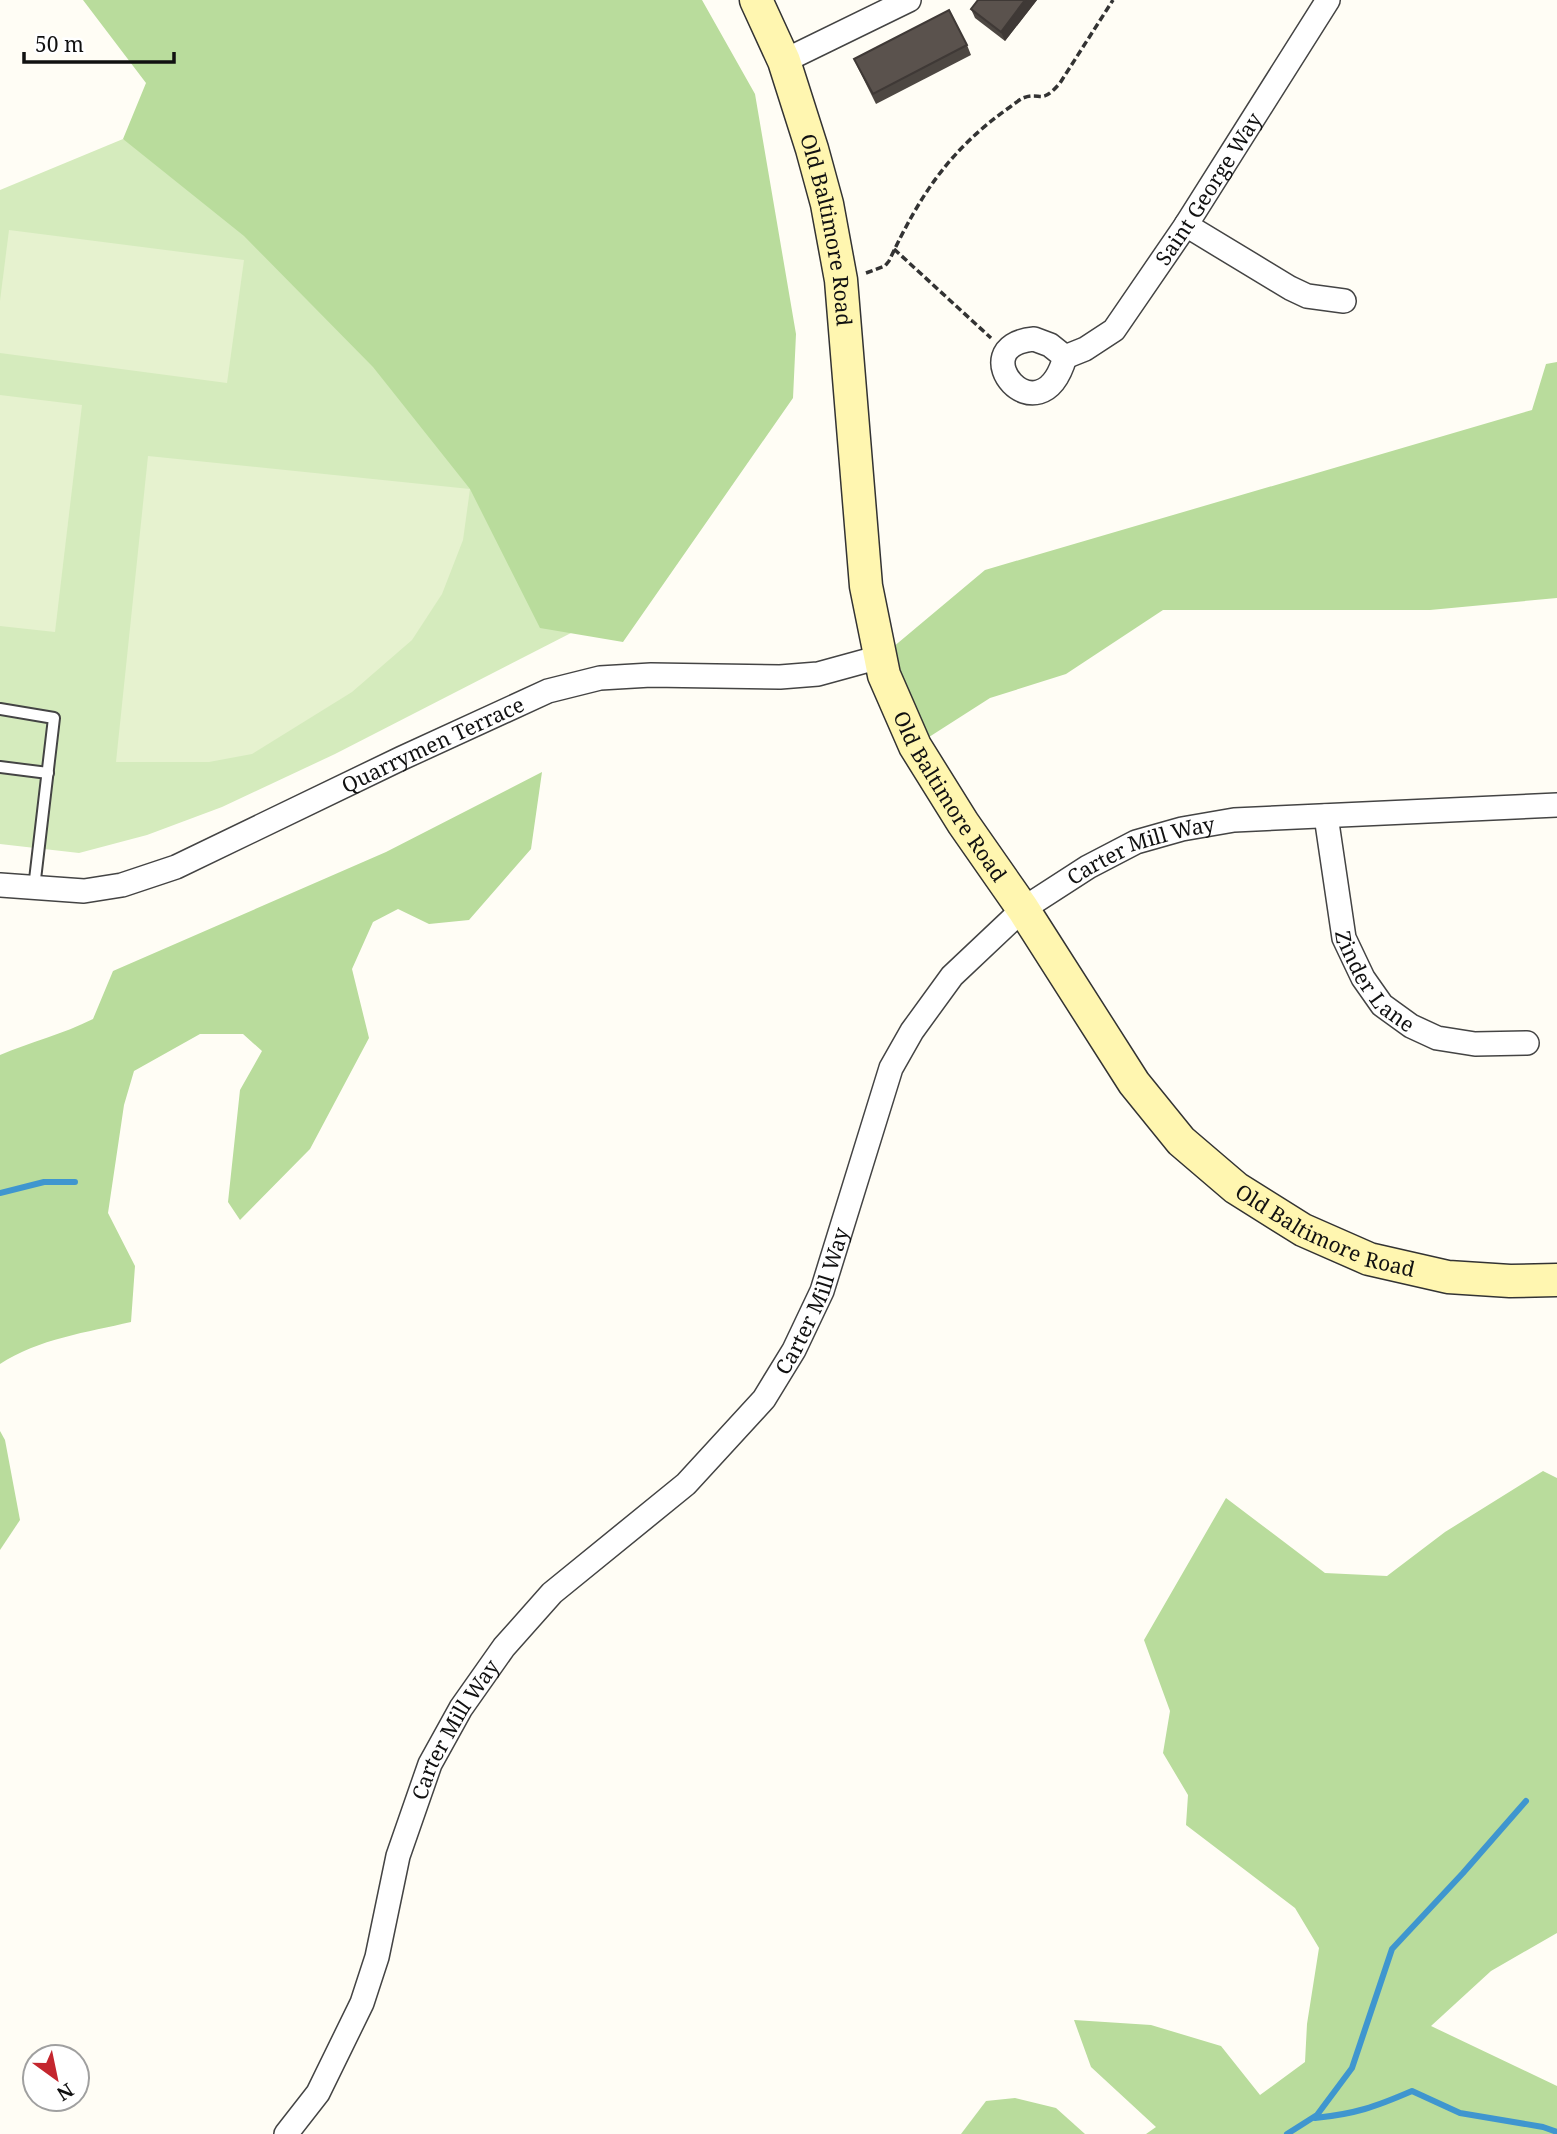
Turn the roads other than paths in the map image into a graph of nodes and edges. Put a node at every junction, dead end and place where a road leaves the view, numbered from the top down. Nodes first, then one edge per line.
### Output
1 (756, 0) edge
2 (909, 0) edge
3 (1328, 0) edge
4 (784, 61) junction
5 (1186, 225) junction
6 (1345, 301) dead end
7 (1065, 357) junction
8 (880, 657) junction
9 (0, 709) edge
10 (0, 767) edge
11 (48, 774) junction
12 (1557, 805) edge
13 (1326, 816) junction
14 (0, 885) edge
15 (34, 888) junction
16 (1023, 909) junction
17 (1527, 1043) dead end
18 (1557, 1280) edge
19 (286, 2134) edge

1 - 4 street, Old Baltimore Road
2 - 4 street
3 - 5 street, Saint George Way
4 - 8 street, Old Baltimore Road
5 - 6 street
5 - 7 street, Saint George Way
7 - 7 street
8 - 15 street, Quarrymen Terrace
8 - 16 street, Old Baltimore Road
9 - 11 lane
10 - 11 lane
11 - 15 lane
12 - 13 street, Carter Mill Way
13 - 16 street, Carter Mill Way
13 - 17 street, Zinder Lane
14 - 15 street, Quarrymen Terrace
16 - 18 street, Old Baltimore Road
16 - 19 street, Carter Mill Way

